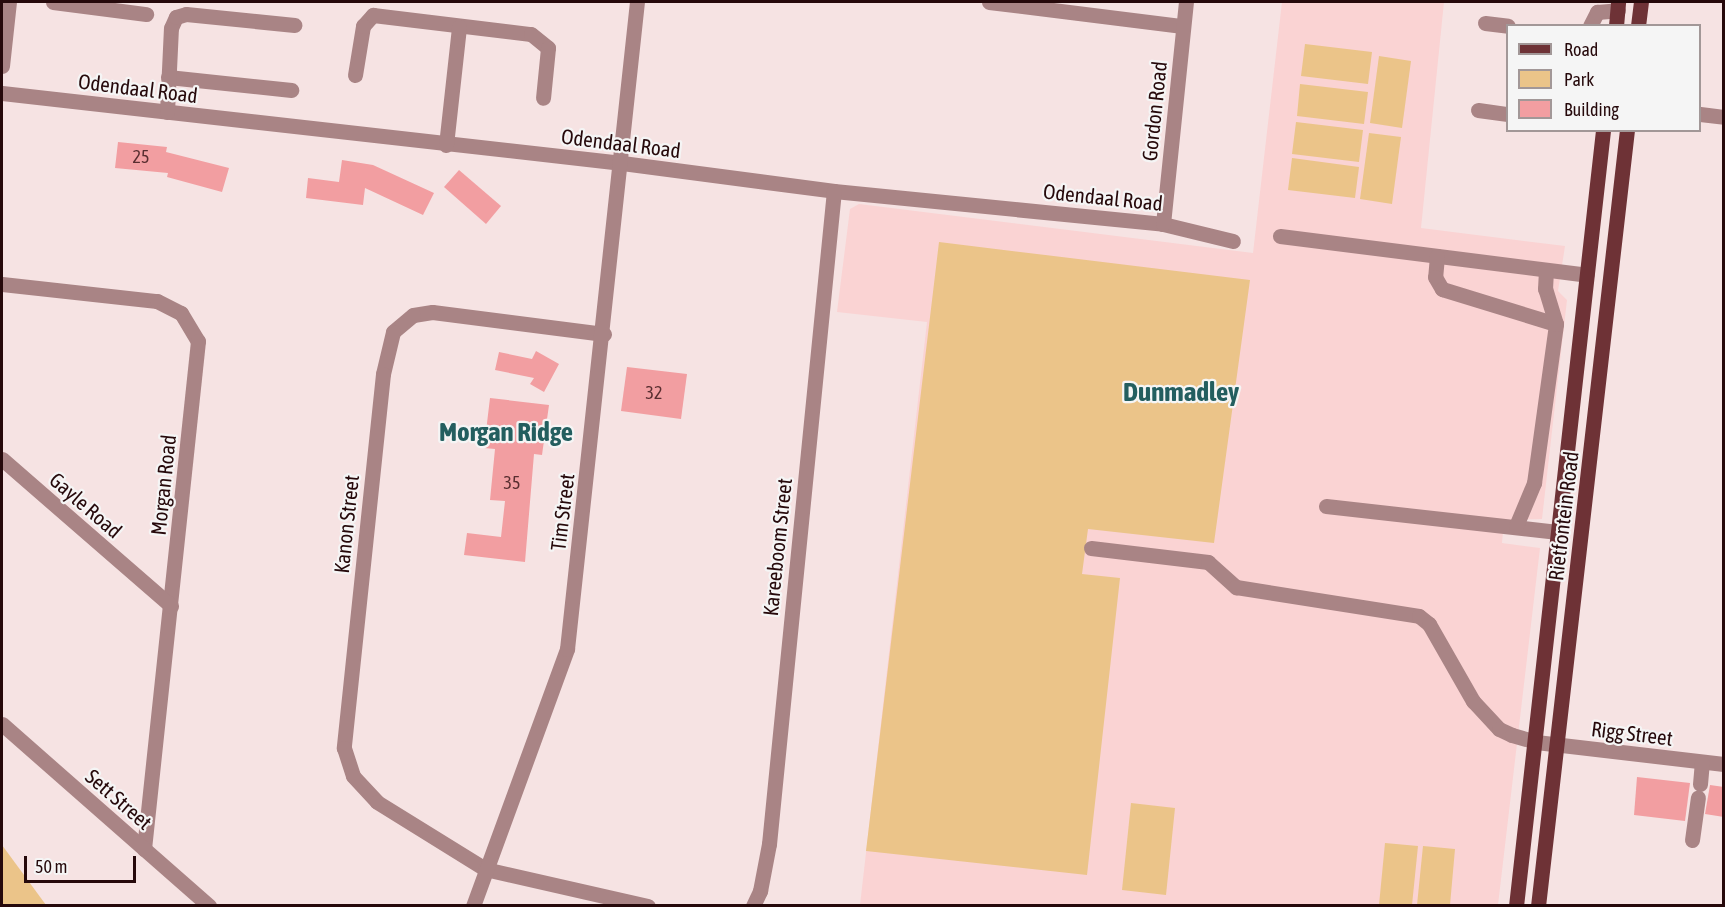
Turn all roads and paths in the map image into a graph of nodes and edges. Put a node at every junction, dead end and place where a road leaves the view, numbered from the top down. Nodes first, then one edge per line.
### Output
1 (9, 2) edge
2 (53, 2) edge
3 (638, 2) edge
4 (989, 2) edge
5 (1186, 2) edge
6 (1638, 2) edge
7 (1617, 12) edge
8 (146, 14) dead end
9 (1485, 23) dead end
10 (1591, 24) edge
11 (1638, 24) edge
12 (294, 25) dead end
13 (1183, 26) junction
14 (1506, 26) edge
15 (459, 27) junction
16 (2, 66) edge
17 (355, 75) dead end
18 (168, 77) junction
19 (291, 90) dead end
20 (2, 93) edge
21 (543, 98) dead end
22 (1478, 110) dead end
23 (166, 112) junction
24 (1506, 114) edge
25 (1701, 114) edge
26 (1724, 117) edge
27 (1603, 132) edge
28 (1627, 132) edge
29 (446, 145) junction
30 (622, 163) junction
31 (834, 191) junction
32 (1163, 224) junction
33 (1280, 236) dead end
34 (1233, 241) dead end
35 (1437, 256) junction
36 (1546, 270) junction
37 (1587, 275) junction
38 (2, 284) edge
39 (1556, 324) junction
40 (604, 334) junction
41 (2, 459) edge
42 (1326, 506) dead end
43 (1516, 526) junction
44 (1558, 532) junction
45 (1583, 533) junction
46 (1091, 548) dead end
47 (171, 606) junction
48 (2, 724) edge
49 (1536, 742) junction
50 (1558, 744) junction
51 (1702, 763) junction
52 (1724, 764) edge
53 (1692, 840) dead end
54 (144, 849) junction
55 (485, 869) junction
56 (209, 906) edge
57 (472, 906) edge
58 (648, 906) edge
59 (753, 906) edge
60 (1516, 906) edge
61 (1538, 906) edge

1 - 16 street
2 - 8 street
3 - 30 street, Tim Street
4 - 13 street
5 - 13 street, Gordon Road
6 - 11 main road
7 - 10 street
9 - 14 street
12 - 18 street
13 - 32 street, Gordon Road
15 - 17 street
15 - 21 street
15 - 29 street
18 - 19 street
18 - 23 street
20 - 23 street, Odendaal Road
22 - 24 street
23 - 29 street, Odendaal Road
25 - 26 street
27 - 37 main road, Rietfontein Road
28 - 45 main road, Rietfontein Road
29 - 30 street, Odendaal Road
30 - 31 street, Odendaal Road
30 - 40 street, Tim Street
31 - 32 street, Odendaal Road
31 - 59 street, Kareeboom Street
32 - 34 street, Odendaal Road
33 - 35 street
35 - 36 street
35 - 39 street
36 - 37 street
36 - 39 street
37 - 44 main road, Rietfontein Road
38 - 47 street, Morgan Road
39 - 43 street
40 - 55 street, Tim Street
40 - 55 street, Kanon Street
41 - 47 street, Gayle Road
42 - 43 street
43 - 44 street
44 - 45 main road
44 - 49 main road, Rietfontein Road
45 - 50 main road, Rietfontein Road
46 - 49 street, Rigg Street
47 - 54 street, Morgan Road
48 - 54 street, Sett Street
49 - 50 street, Rigg Street
49 - 60 main road, Rietfontein Road
50 - 51 street, Rigg Street
50 - 61 main road, Rietfontein Road
51 - 52 street, Rigg Street
51 - 53 street
54 - 56 street, Sett Street
55 - 57 street, Tim Street
55 - 58 street

